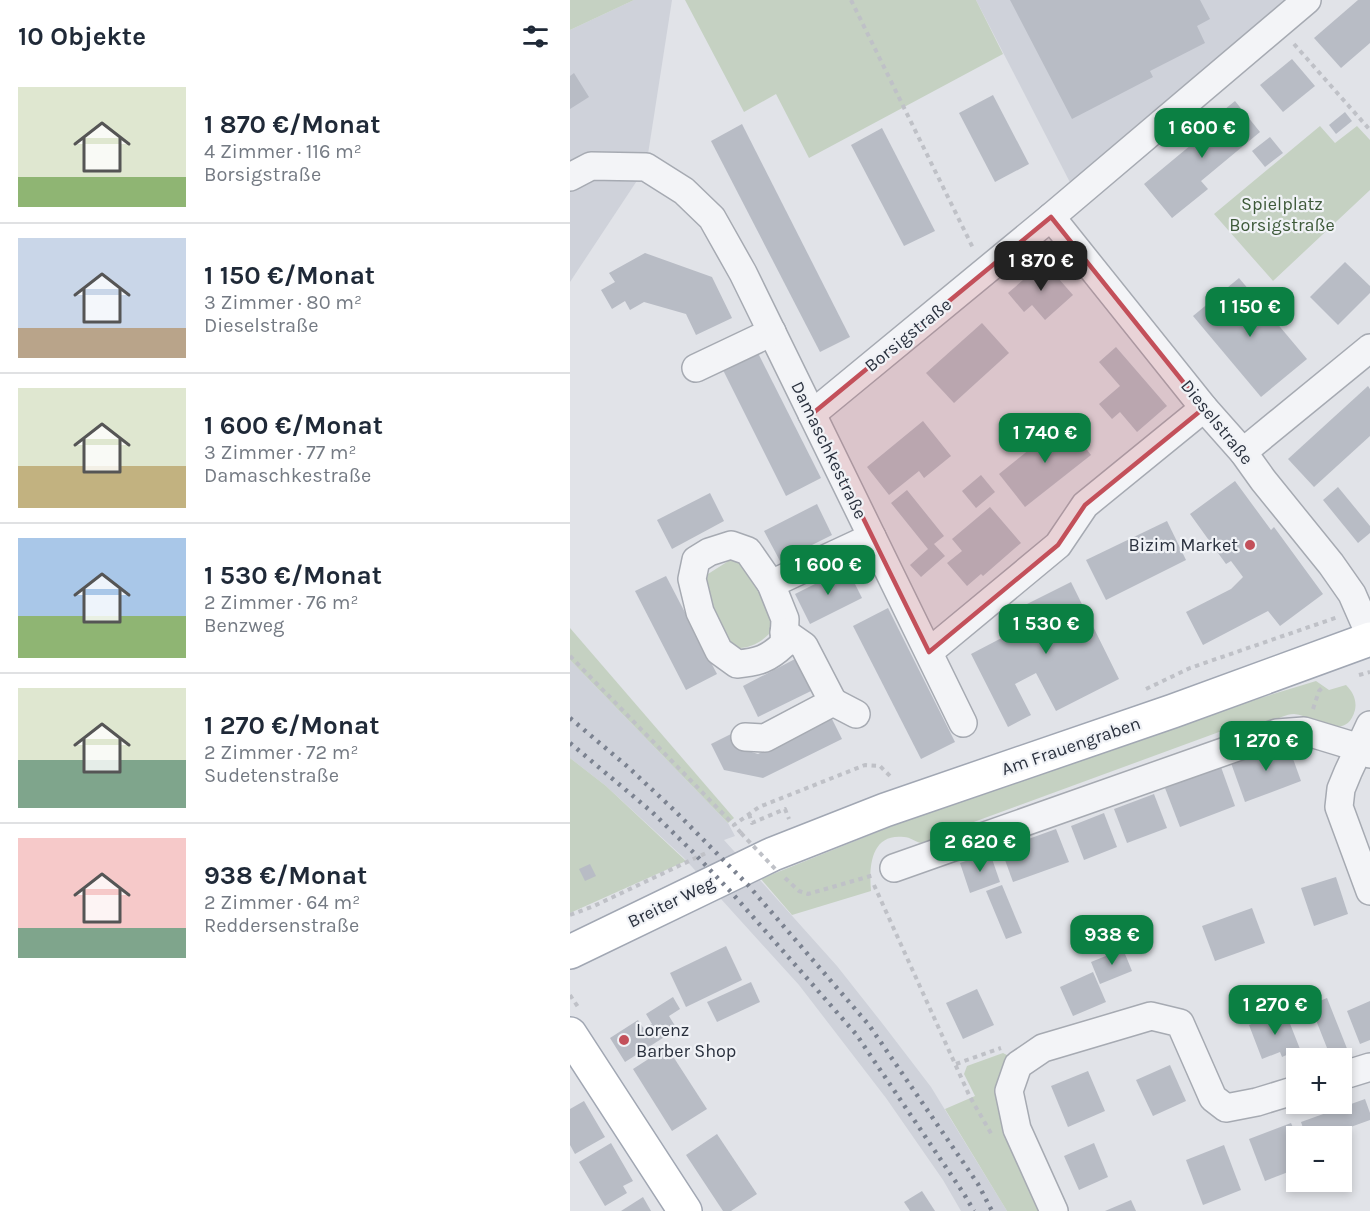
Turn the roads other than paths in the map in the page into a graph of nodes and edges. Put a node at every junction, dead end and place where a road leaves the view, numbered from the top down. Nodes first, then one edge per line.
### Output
1 (1307, 0) edge
2 (570, 177) edge
3 (1051, 218) junction
4 (772, 332) junction
5 (1370, 348) edge
6 (696, 368) dead end
7 (1204, 408) junction
8 (812, 414) junction
9 (1243, 452) junction
10 (872, 537) junction
11 (771, 584) junction
12 (784, 632) junction
13 (1370, 637) edge
14 (929, 652) junction
15 (963, 723) dead end
16 (745, 737) dead end
17 (1367, 742) edge
18 (775, 863) joint
19 (882, 872) road end
20 (1370, 891) edge
21 (570, 952) edge
22 (573, 1019) edge
23 (1370, 1067) edge
24 (1352, 1073) edge
25 (1286, 1092) edge
26 (685, 1211) edge
27 (1054, 1211) edge

1 - 3 street, Borsigstraße
2 - 4 street, Damaschkestraße
3 - 7 street, Dieselstraße
3 - 8 street, Borsigstraße
4 - 6 street
4 - 8 street, Damaschkestraße
5 - 9 street
7 - 9 street, Dieselstraße
7 - 14 street
8 - 10 street, Damaschkestraße
9 - 13 street, Dieselstraße
10 - 11 street
10 - 14 street, Damaschkestraße
11 - 12 street
11 - 12 street
12 - 16 street
13 - 18 main road, Am Frauengraben
14 - 15 street, Damaschkestraße
17 - 19 street
17 - 20 street
18 - 21 main road, Breiter Weg
22 - 26 main road
23 - 24 street
25 - 27 street

